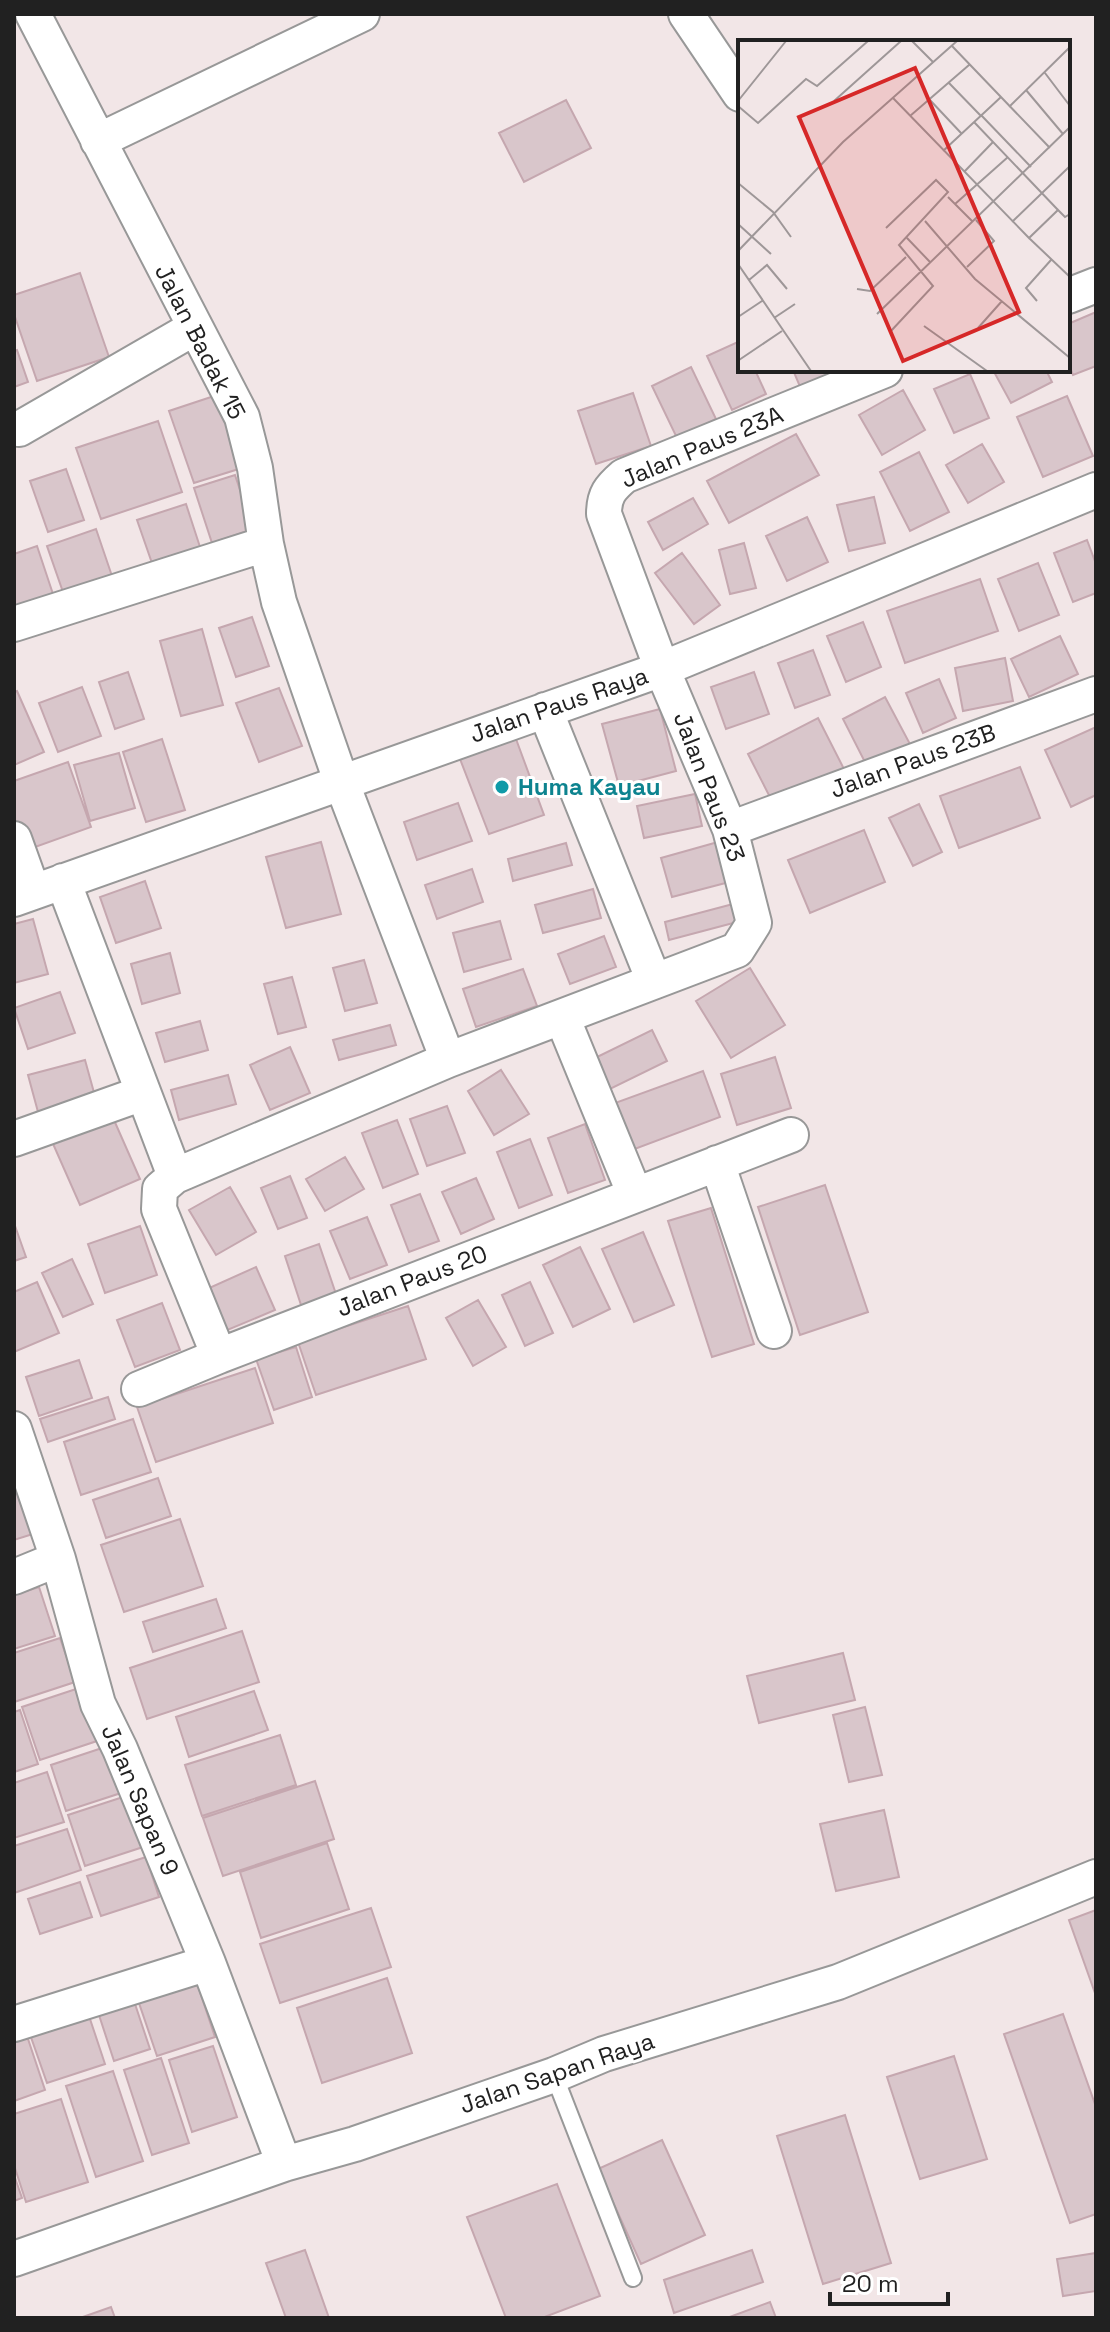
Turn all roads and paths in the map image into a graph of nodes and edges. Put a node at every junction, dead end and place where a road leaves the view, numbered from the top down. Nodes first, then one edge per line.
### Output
1 (33, 14) edge
2 (362, 14) edge
3 (686, 14) edge
4 (738, 91) edge
5 (98, 141) junction
6 (1096, 285) edge
7 (1070, 295) edge
8 (194, 328) junction
9 (880, 372) edge
10 (19, 429) dead end
11 (1096, 490) edge
12 (266, 544) junction
13 (14, 624) edge
14 (662, 669) junction
15 (1096, 694) edge
16 (545, 710) junction
17 (341, 781) junction
18 (730, 829) junction
19 (14, 839) edge
20 (37, 891) edge
21 (654, 981) junction
22 (562, 1017) junction
23 (448, 1060) junction
24 (143, 1093) junction
25 (791, 1135) dead end
26 (14, 1139) edge
27 (717, 1163) junction
28 (175, 1176) junction
29 (635, 1195) junction
30 (774, 1331) dead end
31 (219, 1356) junction
32 (139, 1389) dead end
33 (14, 1429) edge
34 (58, 1559) junction
35 (14, 1577) edge
36 (1096, 1877) edge
37 (208, 1963) junction
38 (14, 2024) edge
39 (554, 2075) junction
40 (284, 2164) junction
41 (14, 2259) edge
42 (633, 2278) dead end

1 - 5 street, Jalan Badak 15
2 - 5 street
3 - 4 street
5 - 8 street, Jalan Badak 15
6 - 7 street
8 - 10 street
8 - 12 street, Jalan Badak 15
9 - 14 street, Jalan Paus 23A
11 - 14 street, Jalan Paus Raya
12 - 13 street
12 - 17 street, Jalan Badak 15
14 - 16 street, Jalan Paus Raya
14 - 18 street, Jalan Paus 23
15 - 18 street, Jalan Paus 23B
16 - 17 street, Jalan Paus Raya
16 - 21 street
17 - 20 street, Jalan Paus Raya
17 - 23 street, Jalan Badak 15
18 - 21 street, Jalan Paus 23
19 - 20 street
20 - 24 street
21 - 22 street
22 - 23 street
22 - 29 street
23 - 28 street
24 - 26 street
24 - 28 street
25 - 27 street, Jalan Paus 20
27 - 29 street, Jalan Paus 20
27 - 30 street
28 - 31 street
29 - 31 street, Jalan Paus 20
31 - 32 street, Jalan Paus 20
33 - 34 street, Jalan Sapan 9
34 - 35 street
34 - 37 street, Jalan Sapan 9
36 - 39 street, Jalan Sapan Raya
37 - 38 street
37 - 40 street, Jalan Sapan 9
39 - 40 street, Jalan Sapan Raya
39 - 42 lane
40 - 41 street, Jalan Sapan Raya

